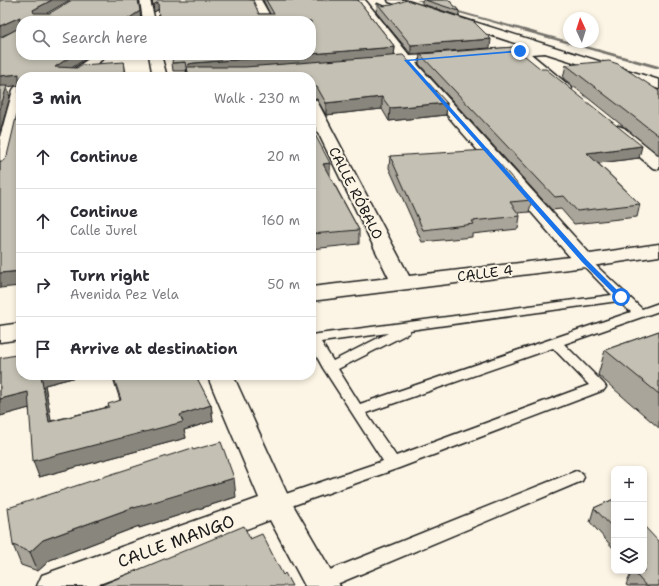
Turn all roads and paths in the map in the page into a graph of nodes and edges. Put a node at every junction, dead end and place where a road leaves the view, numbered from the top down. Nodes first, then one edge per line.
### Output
1 (144, 0) edge
2 (256, 0) edge
3 (359, 0) edge
4 (393, 0) edge
5 (147, 16) edge
6 (264, 16) edge
7 (545, 49) junction
8 (520, 51) junction
9 (474, 55) edge
10 (459, 56) edge
11 (95, 60) edge
12 (156, 60) edge
13 (406, 60) junction
14 (369, 63) edge
15 (77, 72) edge
16 (159, 72) edge
17 (659, 85) edge
18 (16, 91) edge
19 (574, 95) edge
20 (316, 113) edge
21 (604, 120) edge
22 (659, 164) edge
23 (0, 168) edge
24 (659, 250) edge
25 (585, 261) junction
26 (402, 282) junction
27 (316, 293) edge
28 (621, 297) junction
29 (659, 307) edge
30 (640, 313) junction
31 (411, 326) junction
32 (16, 332) edge
33 (0, 334) edge
34 (316, 339) edge
35 (555, 343) junction
36 (316, 344) edge
37 (330, 368) junction
38 (222, 380) edge
39 (357, 411) junction
40 (393, 464) junction
41 (576, 477) dead end
42 (277, 504) junction
43 (322, 584) edge
44 (54, 586) edge

1 - 5 street
2 - 6 street
3 - 13 street
4 - 7 street
7 - 8 street
7 - 17 street
8 - 9 street
8 - 19 street
10 - 13 street
11 - 15 street
12 - 16 street
13 - 14 street
13 - 25 street
18 - 23 street
20 - 26 street, CALLE RÓBALO
21 - 22 street
24 - 25 street, CALLE 4
25 - 26 street, CALLE 4
25 - 28 lane
26 - 27 street, CALLE 4
28 - 30 lane
28 - 31 lane
29 - 30 lane
30 - 35 lane
31 - 34 lane
31 - 37 lane
32 - 33 street
35 - 39 lane
35 - 40 lane
36 - 37 lane
37 - 39 lane
38 - 42 street
39 - 40 lane
40 - 42 lane
41 - 43 lane
42 - 43 street
42 - 44 street, CALLE MANGO

